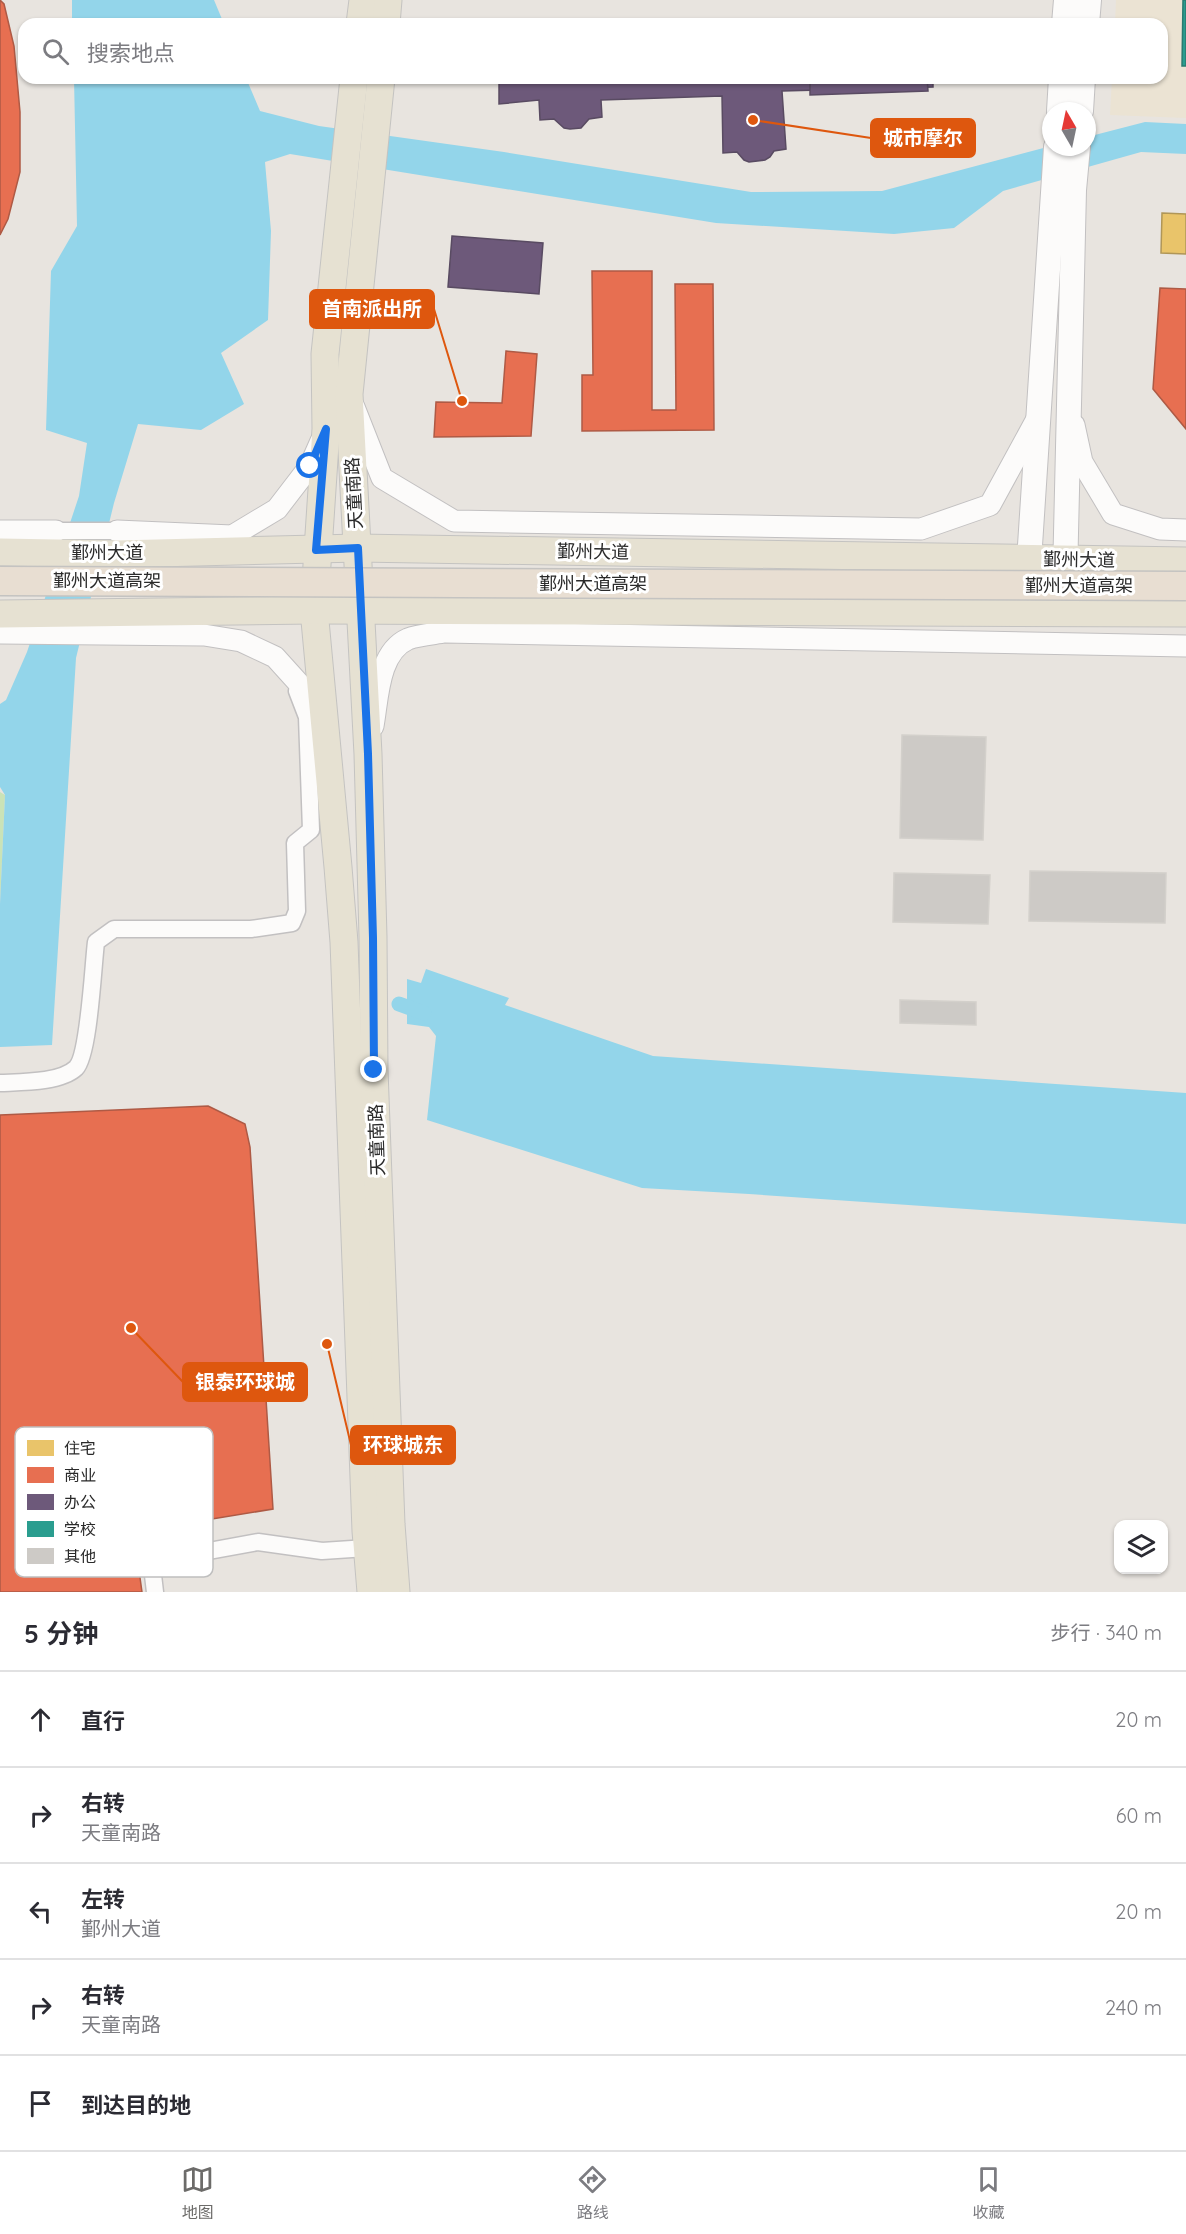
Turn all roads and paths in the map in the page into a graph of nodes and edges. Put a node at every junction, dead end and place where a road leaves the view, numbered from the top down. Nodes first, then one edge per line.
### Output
1 (363, 0) edge
2 (388, 0) edge
3 (1066, 0) edge
4 (1089, 0) edge
5 (361, 18) edge
6 (386, 18) edge
7 (1064, 18) edge
8 (1088, 18) edge
9 (353, 84) edge
10 (381, 84) edge
11 (1061, 84) edge
12 (1083, 84) edge
13 (1060, 102) edge
14 (1082, 102) edge
15 (1055, 156) edge
16 (1077, 156) edge
17 (349, 394) junction
18 (1070, 401) junction
19 (1038, 417) junction
20 (326, 429) junction
21 (1186, 530) edge
22 (0, 531) edge
23 (51, 542) junction
24 (117, 543) junction
25 (358, 548) junction
26 (316, 550) junction
27 (0, 552) edge
28 (1029, 560) junction
29 (1066, 560) junction
30 (1186, 561) edge
31 (0, 581) edge
32 (1186, 586) edge
33 (1186, 602) edge
34 (314, 610) junction
35 (360, 611) junction
36 (1065, 611) junction
37 (1025, 612) junction
38 (1186, 612) edge
39 (12, 615) edge
40 (0, 633) edge
41 (1186, 646) edge
42 (290, 673) junction
43 (327, 754) junction
44 (368, 754) junction
45 (0, 1083) edge
46 (368, 1548) junction
47 (213, 1550) edge
48 (153, 1577) edge
49 (155, 1592) edge
50 (371, 1592) edge
51 (396, 1592) edge

1 - 5 main road
2 - 6 main road
3 - 7 main road
4 - 8 main road
9 - 20 main road, 天童南路
10 - 17 main road, 天童南路
11 - 13 main road
12 - 14 main road
15 - 19 main road
16 - 18 main road
17 - 19 street
17 - 25 main road, 天童南路
18 - 21 street
18 - 29 main road
19 - 28 main road
20 - 24 street
20 - 26 main road, 天童南路
22 - 23 street
23 - 24 main road, 鄞州大道
23 - 27 main road, 鄞州大道
24 - 26 main road, 鄞州大道
25 - 26 main road, 鄞州大道
25 - 28 main road, 鄞州大道
25 - 35 main road, 天童南路
26 - 34 main road, 天童南路
28 - 29 main road, 鄞州大道
28 - 37 main road
29 - 30 main road, 鄞州大道
29 - 36 main road
31 - 32 highway, 鄞州大道高架, bridge
33 - 39 highway, 鄞州大道高架
34 - 35 main road
34 - 39 main road
34 - 43 main road, 天童南路
35 - 37 main road
35 - 44 main road, 天童南路
36 - 37 main road
36 - 38 main road
39 - 40 street
39 - 42 street
41 - 44 street
42 - 43 street
42 - 45 street
43 - 46 main road, 天童南路
44 - 51 main road, 天童南路
46 - 47 street
46 - 50 main road, 天童南路
48 - 49 street

